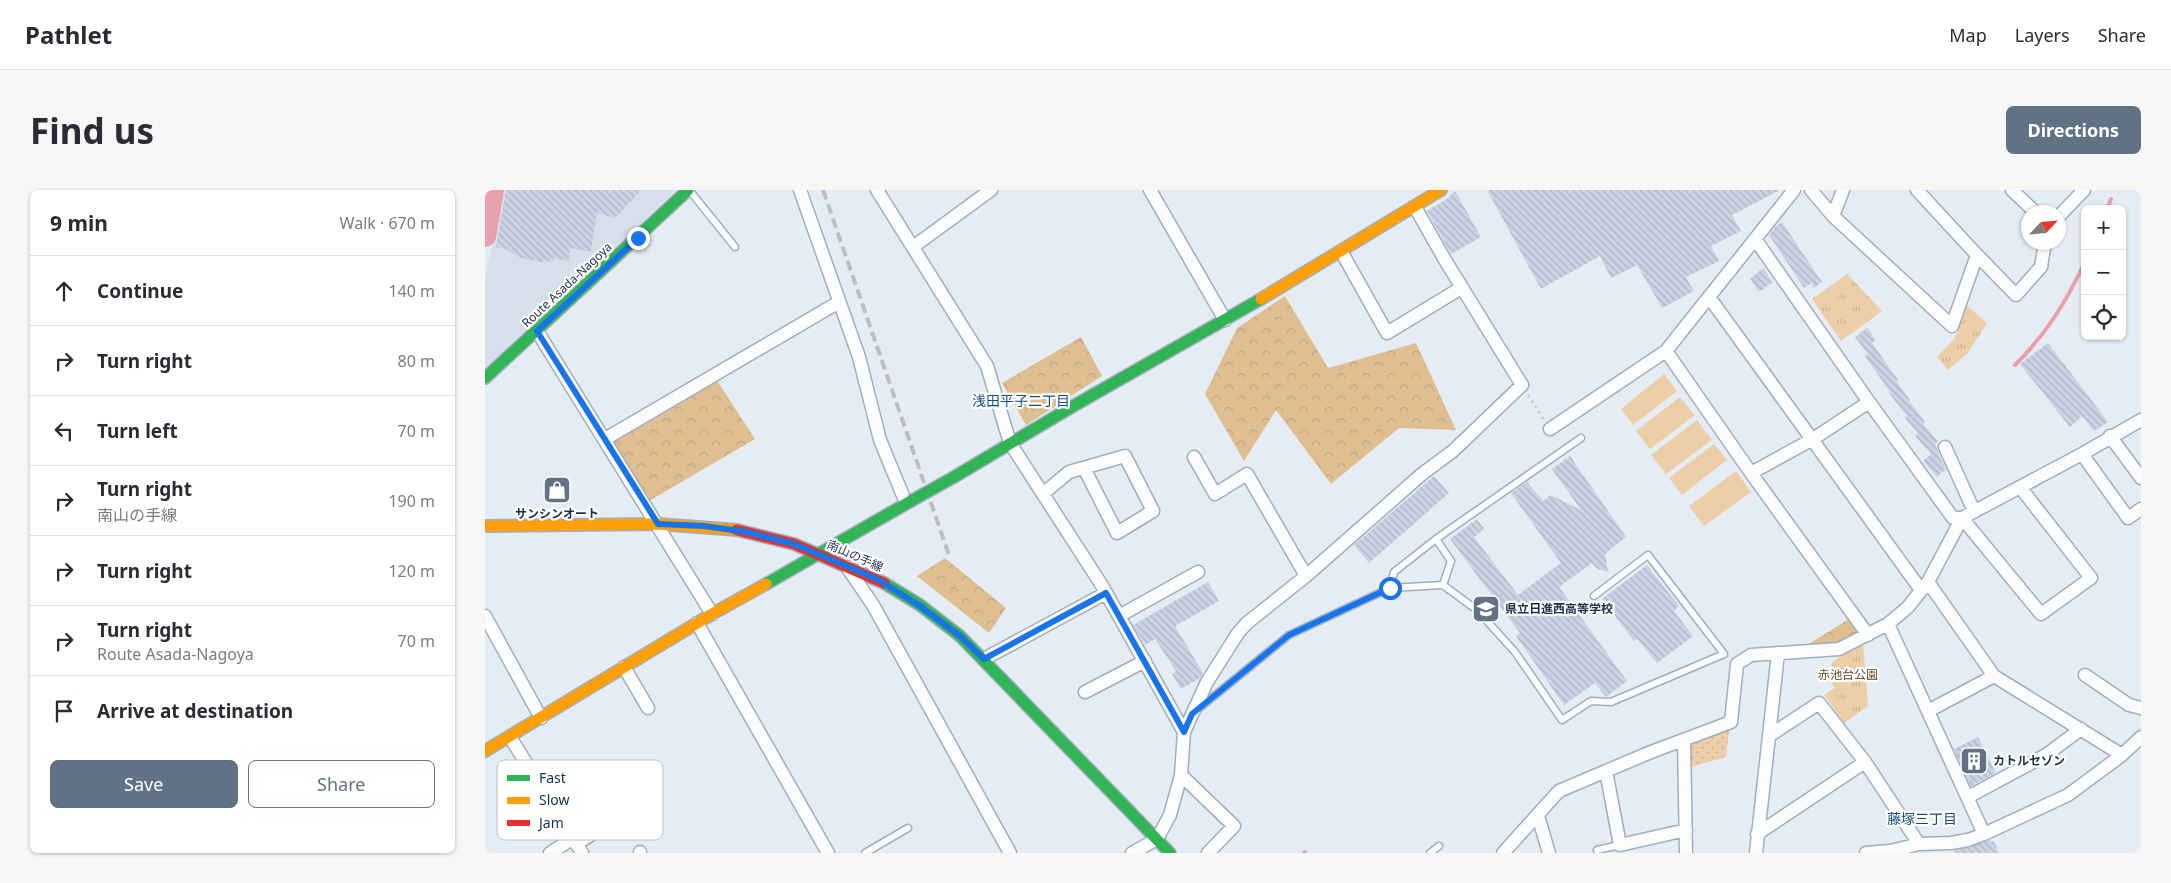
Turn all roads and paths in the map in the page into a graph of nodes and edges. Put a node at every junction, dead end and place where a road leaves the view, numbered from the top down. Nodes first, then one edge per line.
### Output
1 (688, 190) edge
2 (800, 190) edge
3 (877, 190) edge
4 (991, 190) edge
5 (1150, 190) edge
6 (1441, 190) edge
7 (1794, 190) edge
8 (1811, 190) edge
9 (1843, 190) edge
10 (1917, 190) edge
11 (2012, 190) edge
12 (2084, 190) edge
13 (2028, 205) edge
14 (1415, 207) junction
15 (2066, 209) edge
16 (1833, 216) junction
17 (1755, 239) junction
18 (735, 247) dead end
19 (913, 248) junction
20 (2044, 250) edge
21 (1341, 251) junction
22 (1977, 255) junction
23 (1461, 288) junction
24 (1709, 296) junction
25 (839, 302) junction
26 (1225, 320) junction
27 (537, 331) junction
28 (1666, 351) junction
29 (485, 378) edge
30 (1522, 386) junction
31 (1869, 402) junction
32 (1541, 415) dead end
33 (2141, 420) edge
34 (1550, 429) dead end
35 (2111, 436) junction
36 (1581, 438) dead end
37 (605, 439) junction
38 (1813, 439) junction
39 (1010, 443) junction
40 (1945, 447) dead end
41 (2082, 454) junction
42 (1194, 457) dead end
43 (1084, 468) junction
44 (1751, 473) junction
45 (2141, 478) edge
46 (2020, 487) junction
47 (1044, 493) junction
48 (908, 502) junction
49 (2141, 509) edge
50 (1974, 511) junction
51 (1962, 518) junction
52 (658, 524) junction
53 (485, 526) edge
54 (1437, 540) junction
55 (819, 555) junction
56 (846, 566) junction
57 (1199, 572) dead end
58 (1306, 576) junction
59 (1443, 585) junction
60 (1925, 586) junction
61 (1390, 588) junction
62 (1106, 593) junction
63 (1594, 596) dead end
64 (712, 614) junction
65 (485, 616) edge
66 (1119, 616) junction
67 (697, 623) junction
68 (1887, 624) junction
69 (1868, 635) junction
70 (1778, 653) junction
71 (984, 659) junction
72 (1145, 661) junction
73 (624, 667) junction
74 (2085, 675) dead end
75 (1994, 676) junction
76 (1085, 692) dead end
77 (648, 708) dead end
78 (2141, 708) edge
79 (1928, 712) junction
80 (1192, 714) junction
81 (541, 718) junction
82 (2081, 728) junction
83 (1184, 732) junction
84 (1769, 736) junction
85 (510, 737) junction
86 (2141, 737) edge
87 (1685, 740) junction
88 (485, 751) edge
89 (2122, 755) junction
90 (524, 760) edge
91 (1865, 762) junction
92 (1606, 771) junction
93 (1181, 775) junction
94 (1968, 797) junction
95 (1538, 816) junction
96 (907, 828) dead end
97 (1686, 830) junction
98 (1757, 834) junction
99 (1984, 834) junction
100 (1157, 839) junction
101 (1919, 844) junction
102 (577, 845) edge
103 (1620, 845) junction
104 (1439, 846) dead end
105 (1597, 850) dead end
106 (550, 853) edge
107 (828, 853) edge
108 (865, 853) edge
109 (1010, 853) edge
110 (1132, 853) edge
111 (1170, 853) edge
112 (1208, 853) edge
113 (1430, 853) edge
114 (1503, 853) edge
115 (1549, 853) edge
116 (1686, 853) edge
117 (1756, 853) edge
118 (1866, 853) edge

1 - 18 lane
1 - 27 street, Route Asada-Nagoya
2 - 25 street
3 - 19 street
4 - 19 street
5 - 26 street
6 - 14 street
7 - 17 street
8 - 16 street
9 - 16 street
10 - 22 street
11 - 13 street
12 - 15 street
14 - 21 street
14 - 23 street
16 - 22 street
17 - 24 street
17 - 31 street
19 - 39 street
20 - 22 street
21 - 23 street
21 - 26 street
23 - 30 street
24 - 28 street
24 - 38 street
25 - 37 street
25 - 48 street
26 - 39 street
27 - 29 street, Route Asada-Nagoya
27 - 37 street
28 - 34 street
28 - 44 street
30 - 32 path
30 - 58 street
31 - 38 street
31 - 51 street
33 - 35 street
35 - 41 street
35 - 45 street
36 - 54 lane
37 - 52 street
38 - 44 street
38 - 60 street
39 - 47 street
39 - 48 street, bridge
40 - 50 street
41 - 46 street
41 - 49 street
42 - 58 street
43 - 43 street
43 - 47 street
44 - 69 street
46 - 50 street
46 - 51 street
47 - 62 street
48 - 55 street
50 - 51 street
51 - 60 street
52 - 53 street, 南山の手線
52 - 55 street, 南山の手線
52 - 64 street
54 - 59 lane
54 - 61 lane
55 - 56 street, 南山の手線
55 - 64 street
56 - 71 street, 南山の手線
56 - 109 street
57 - 66 street
58 - 80 street
59 - 61 lane
59 - 63 lane
60 - 68 street
60 - 75 street
61 - 80 lane
62 - 66 street
62 - 71 street
64 - 67 street
65 - 81 street
66 - 72 street
67 - 73 street
67 - 107 street
68 - 69 street
68 - 79 street
69 - 70 street
70 - 84 street
70 - 87 street
71 - 100 street, 南山の手線
72 - 76 street
72 - 83 street
73 - 77 street
73 - 81 street
74 - 78 street
75 - 79 street
75 - 82 street
79 - 94 street
80 - 83 street
81 - 85 street
82 - 89 street
82 - 94 street
83 - 93 street
84 - 91 street
84 - 98 street
85 - 88 street
85 - 90 street
86 - 89 street
87 - 92 street
87 - 97 street
89 - 99 street
91 - 98 street
91 - 101 street
92 - 95 street
92 - 103 street
93 - 100 street
93 - 112 street
94 - 99 street
95 - 114 street
95 - 115 street
96 - 108 lane
97 - 103 street
97 - 116 street
98 - 117 street
99 - 101 street
100 - 110 street
100 - 111 street, 南山の手線
101 - 118 street
102 - 106 street
103 - 105 lane
104 - 113 lane

